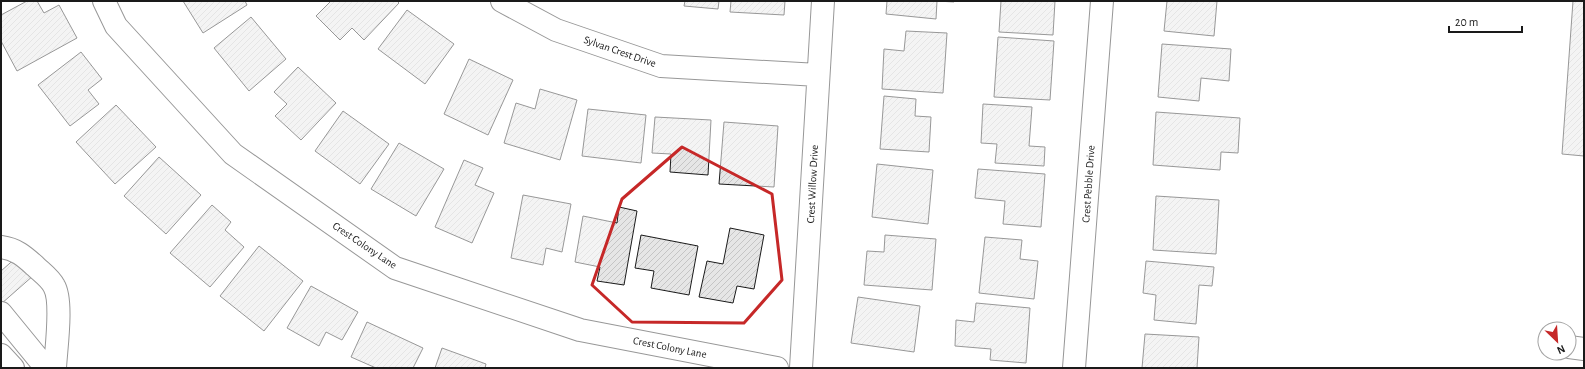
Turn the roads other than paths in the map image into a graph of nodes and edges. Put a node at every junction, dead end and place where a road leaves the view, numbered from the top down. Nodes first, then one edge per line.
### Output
1 (104, 1) edge
2 (502, 1) edge
3 (823, 1) edge
4 (1102, 1) edge
5 (818, 75) junction
6 (1, 247) edge
7 (1, 313) edge
8 (1, 355) edge
9 (13, 368) edge
10 (46, 368) edge
11 (55, 368) edge
12 (777, 368) edge
13 (801, 368) edge
14 (1074, 368) edge

1 - 12 street, Crest Colony Lane
2 - 5 street, Sylvan Crest Drive
3 - 5 street, Crest Willow Drive
4 - 14 street, Crest Pebble Drive
5 - 13 street, Crest Willow Drive
6 - 11 street
7 - 10 street
8 - 9 street

